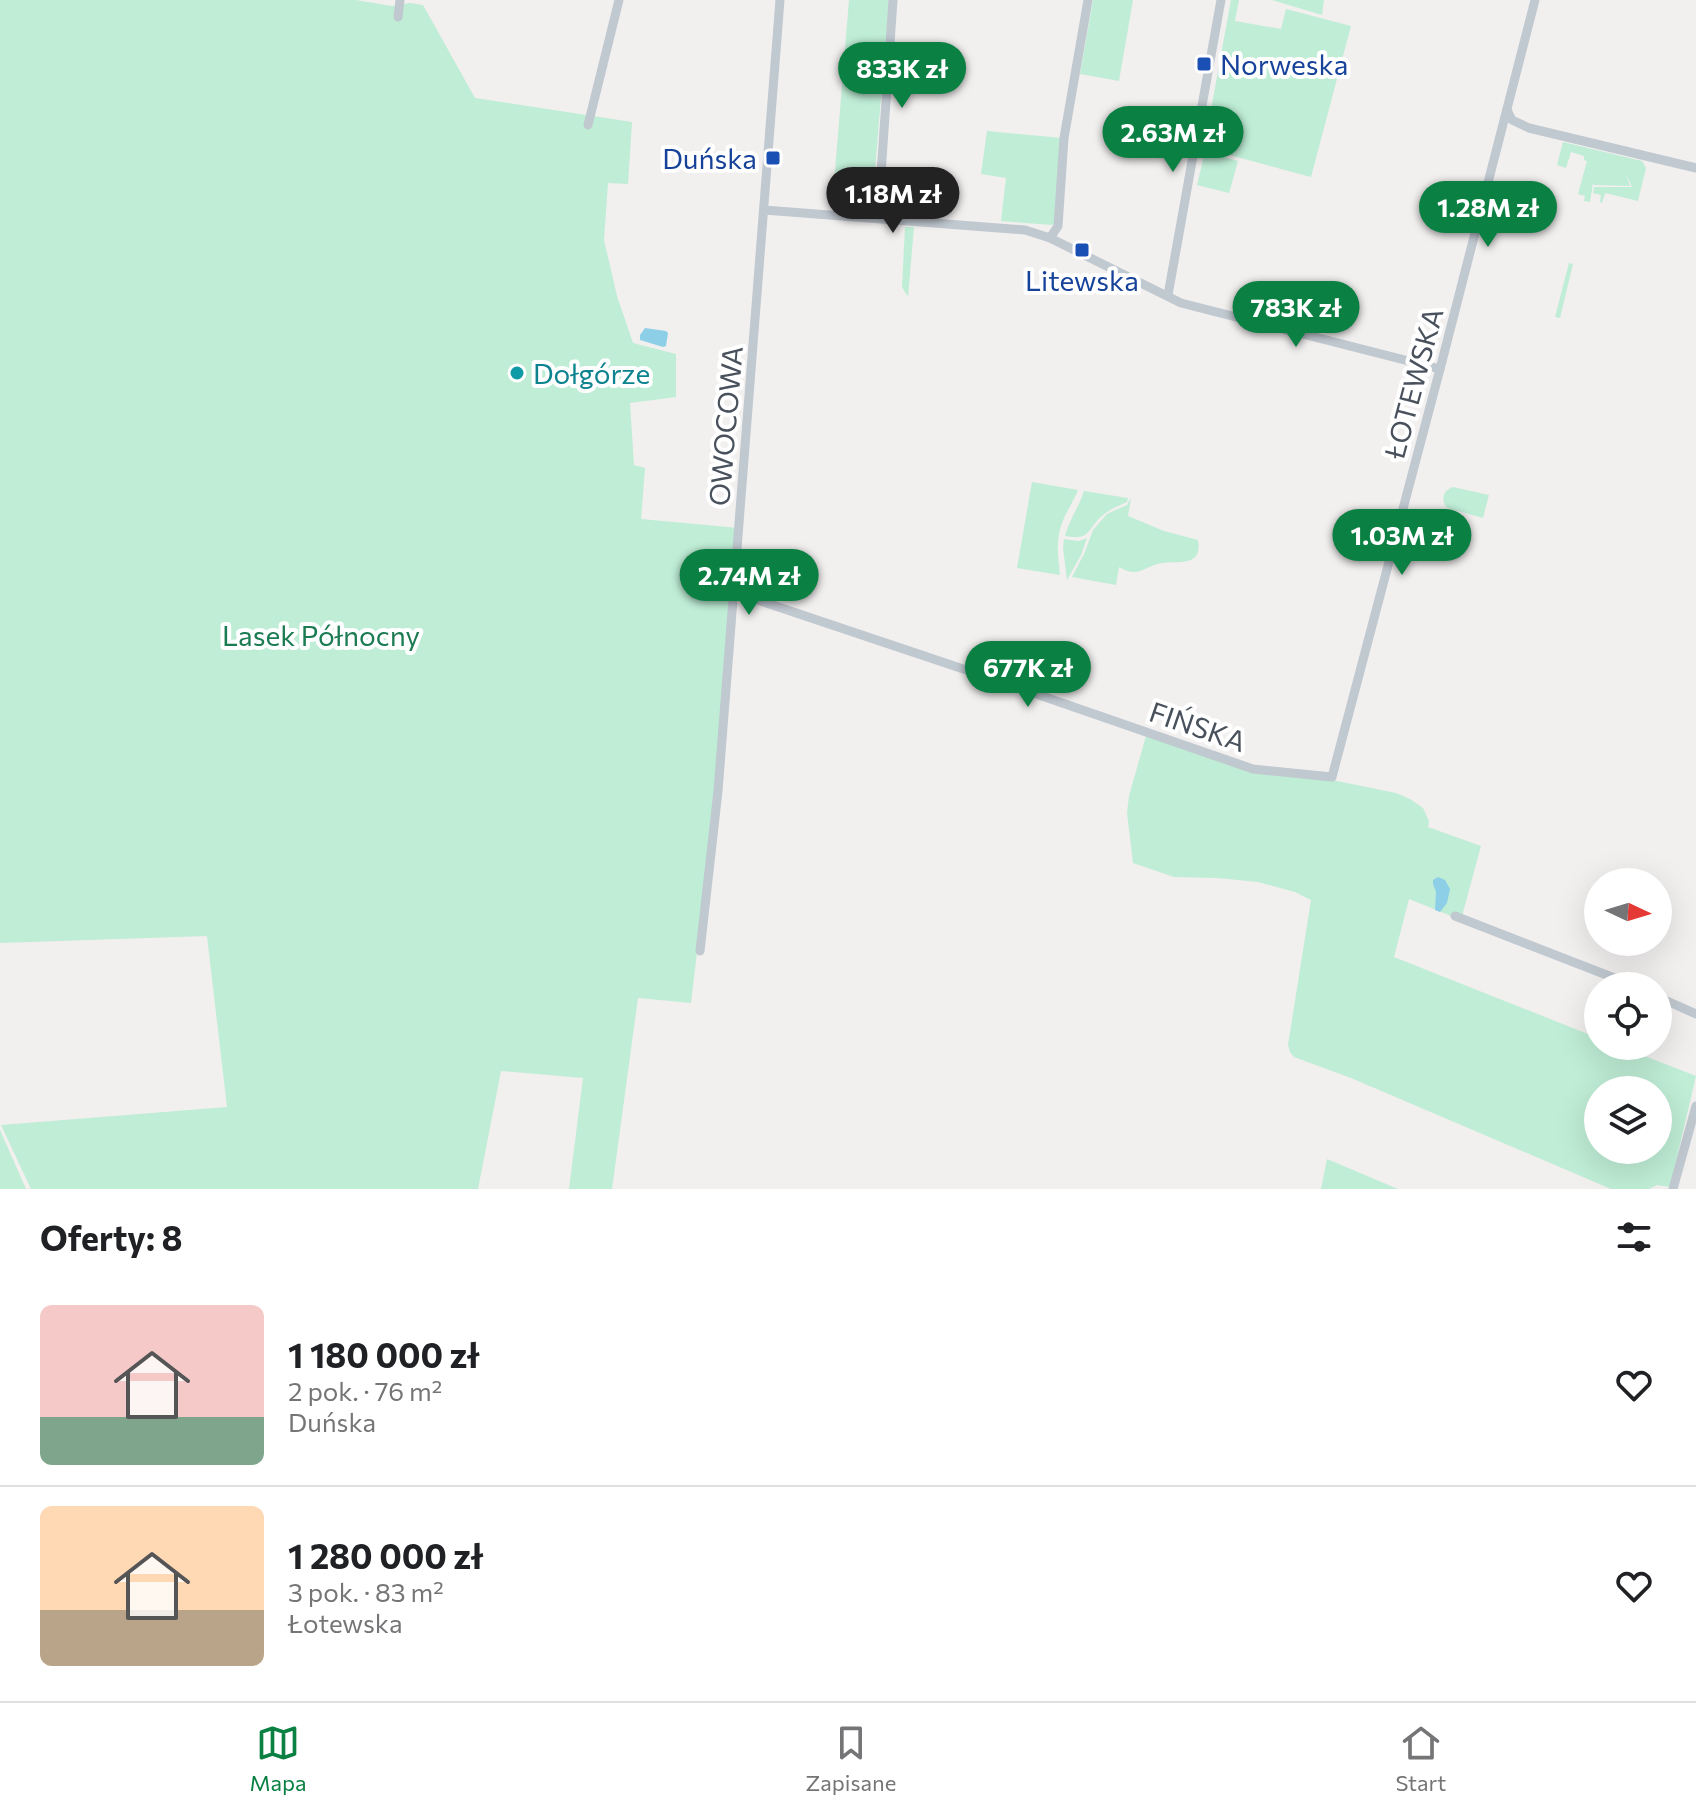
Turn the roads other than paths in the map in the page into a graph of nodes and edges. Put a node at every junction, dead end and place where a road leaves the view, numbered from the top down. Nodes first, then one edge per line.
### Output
1 (400, 0) edge
2 (619, 0) edge
3 (780, 0) edge
4 (893, 0) edge
5 (1088, 0) edge
6 (1221, 0) edge
7 (1535, 0) edge
8 (398, 17) dead end
9 (1507, 110) junction
10 (588, 125) dead end
11 (1696, 168) edge
12 (764, 210) junction
13 (878, 217) junction
14 (1050, 238) junction
15 (1168, 295) junction
16 (1440, 369) junction
17 (734, 592) junction
18 (1332, 777) joint
19 (1455, 916) dead end
20 (700, 951) dead end
21 (1599, 972) edge
22 (1672, 1003) edge
23 (1696, 1014) edge
24 (1696, 1107) edge
25 (1673, 1189) edge

1 - 8 street
2 - 10 street
3 - 12 street, OWOCOWA
4 - 13 street
5 - 14 street
6 - 15 street
7 - 9 street, ŁOTEWSKA
9 - 11 street
9 - 16 street, ŁOTEWSKA
12 - 13 street
12 - 17 street, OWOCOWA
13 - 14 street
14 - 15 street
15 - 16 street
16 - 18 street, ŁOTEWSKA
17 - 18 street, FIŃSKA
17 - 20 street, OWOCOWA
19 - 21 street
22 - 23 street
24 - 25 street

